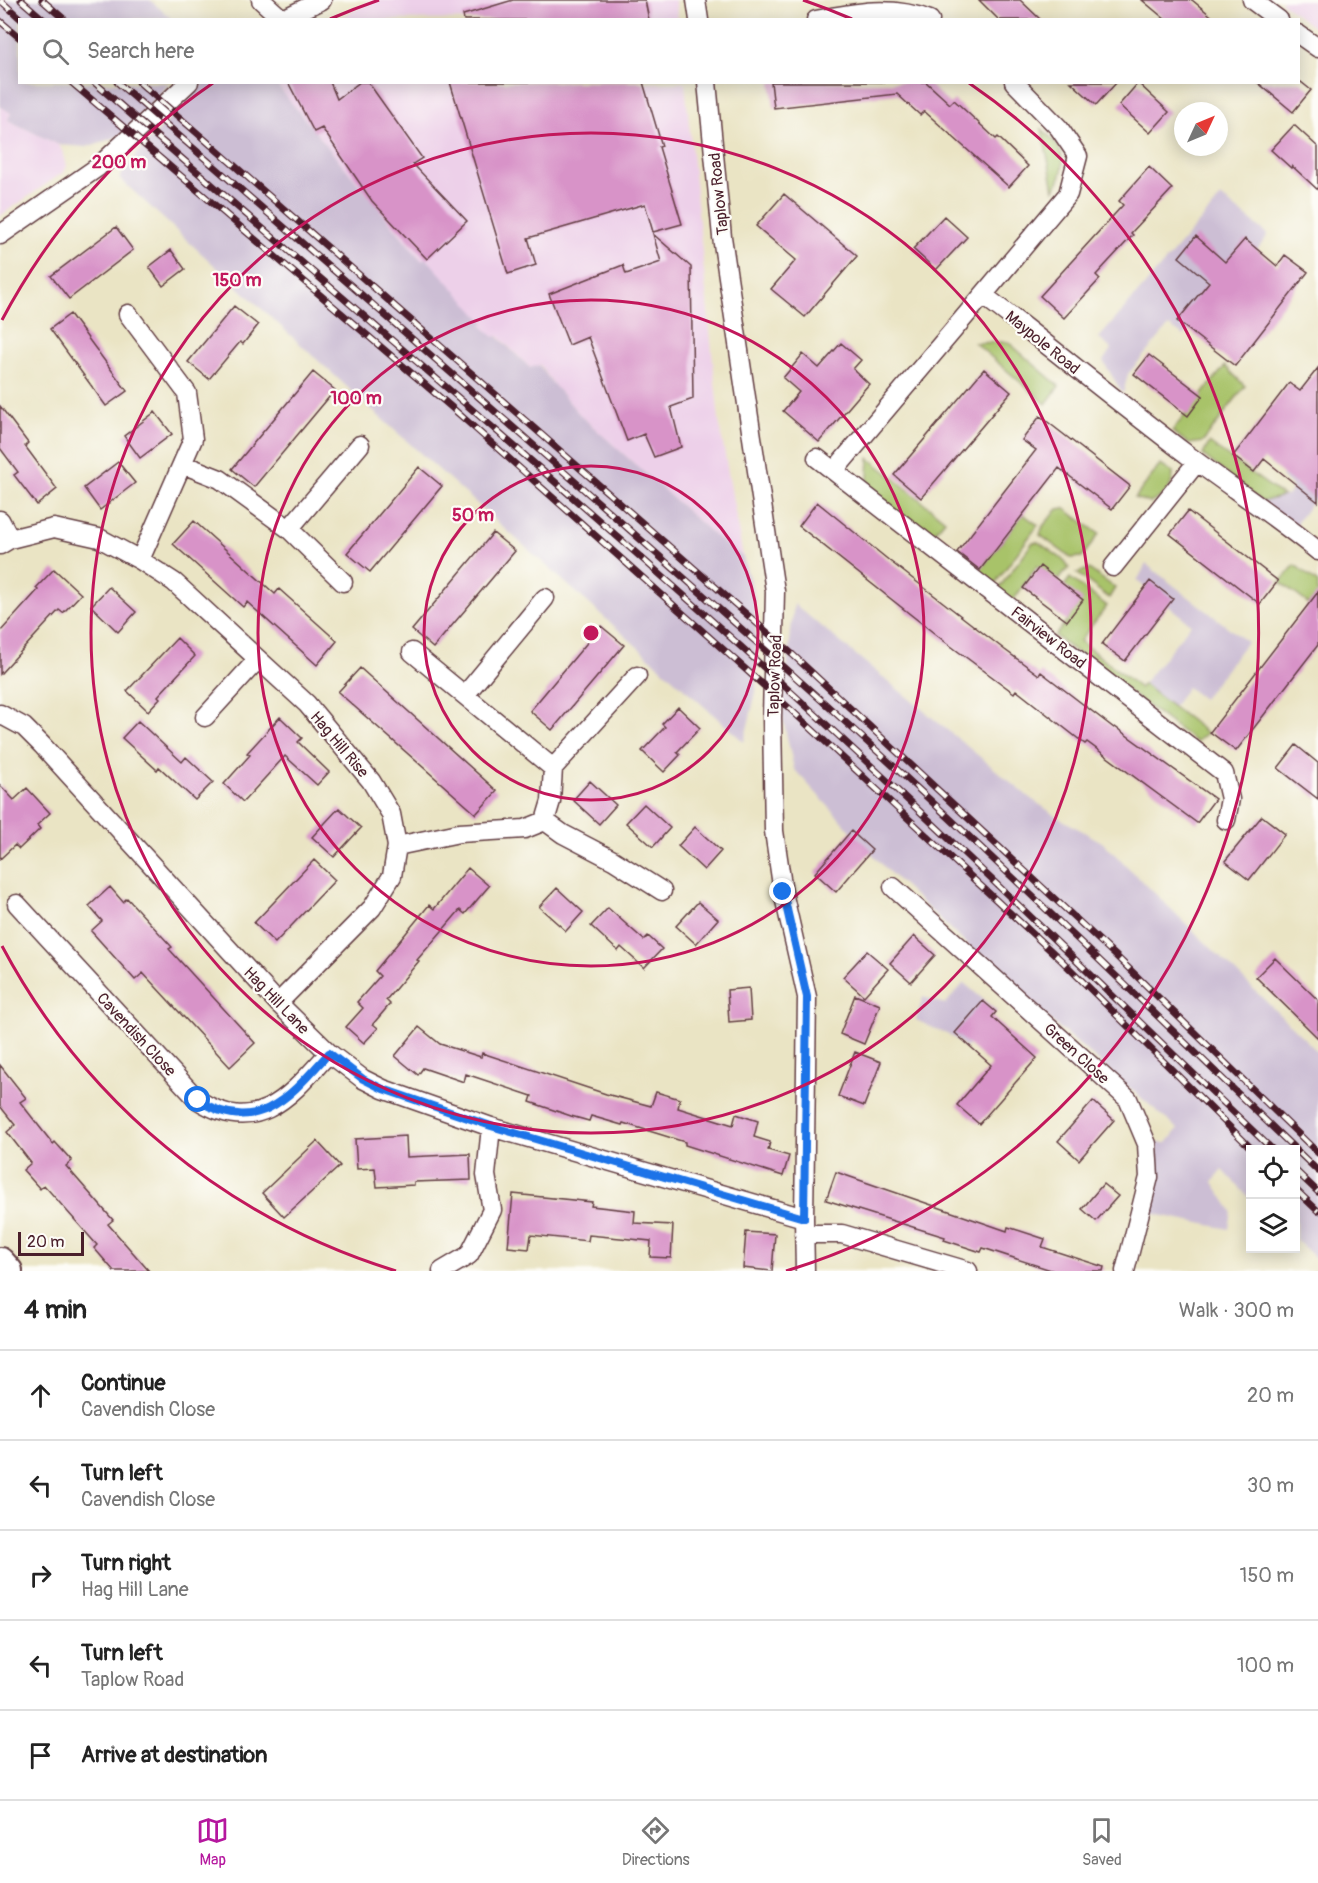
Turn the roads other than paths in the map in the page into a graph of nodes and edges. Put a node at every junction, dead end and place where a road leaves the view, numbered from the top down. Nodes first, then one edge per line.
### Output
1 (261, 0) edge
2 (322, 0) edge
3 (696, 0) edge
4 (1252, 0) edge
5 (280, 18) edge
6 (283, 18) edge
7 (699, 18) edge
8 (827, 18) edge
9 (925, 18) edge
10 (1276, 18) edge
11 (1300, 35) edge
12 (1318, 48) edge
13 (187, 84) edge
14 (707, 84) edge
15 (1016, 84) edge
16 (0, 235) edge
17 (983, 295) junction
18 (128, 314) dead end
19 (360, 445) dead end
20 (817, 458) dead end
21 (1197, 462) junction
22 (182, 464) junction
23 (834, 471) junction
24 (0, 520) edge
25 (289, 529) junction
26 (5, 542) edge
27 (1318, 551) edge
28 (140, 560) junction
29 (1113, 567) dead end
30 (343, 582) dead end
31 (545, 598) dead end
32 (412, 652) dead end
33 (258, 658) junction
34 (637, 676) dead end
35 (465, 696) junction
36 (0, 714) edge
37 (206, 717) dead end
38 (553, 768) junction
39 (1226, 820) dead end
40 (545, 821) junction
41 (398, 846) junction
42 (893, 887) dead end
43 (662, 891) dead end
44 (16, 904) dead end
45 (278, 1003) junction
46 (329, 1053) junction
47 (491, 1126) junction
48 (804, 1226) junction
49 (0, 1262) edge
50 (8, 1271) edge
51 (442, 1271) edge
52 (805, 1271) edge
53 (968, 1271) edge
54 (1125, 1271) edge

1 - 5 street
2 - 6 street
3 - 7 street
4 - 10 street
8 - 9 street
11 - 12 street
13 - 16 street
14 - 48 street, Taplow Road
15 - 17 street
17 - 21 street, Maypole Road
17 - 23 street
18 - 22 street
19 - 25 street
20 - 23 street, Fairview Road
21 - 27 street, Maypole Road
21 - 29 street
22 - 25 street
22 - 28 street
23 - 39 street, Fairview Road
24 - 26 street, Hag Hill Rise
25 - 30 street
26 - 28 street, Hag Hill Rise
28 - 33 street, Hag Hill Rise
31 - 35 street
32 - 35 street
33 - 37 street
33 - 41 street, Hag Hill Rise
34 - 38 street
35 - 38 street
36 - 45 street, Hag Hill Lane
38 - 40 street
40 - 41 street
40 - 43 street
41 - 45 street, Hag Hill Rise
42 - 54 street, Green Close
44 - 46 street, Cavendish Close
45 - 46 street, Hag Hill Lane
46 - 47 street, Hag Hill Lane
47 - 48 street, Hag Hill Lane
47 - 51 street
48 - 52 street, Taplow Road
48 - 53 street, Hag Hill Lane
49 - 50 main road

